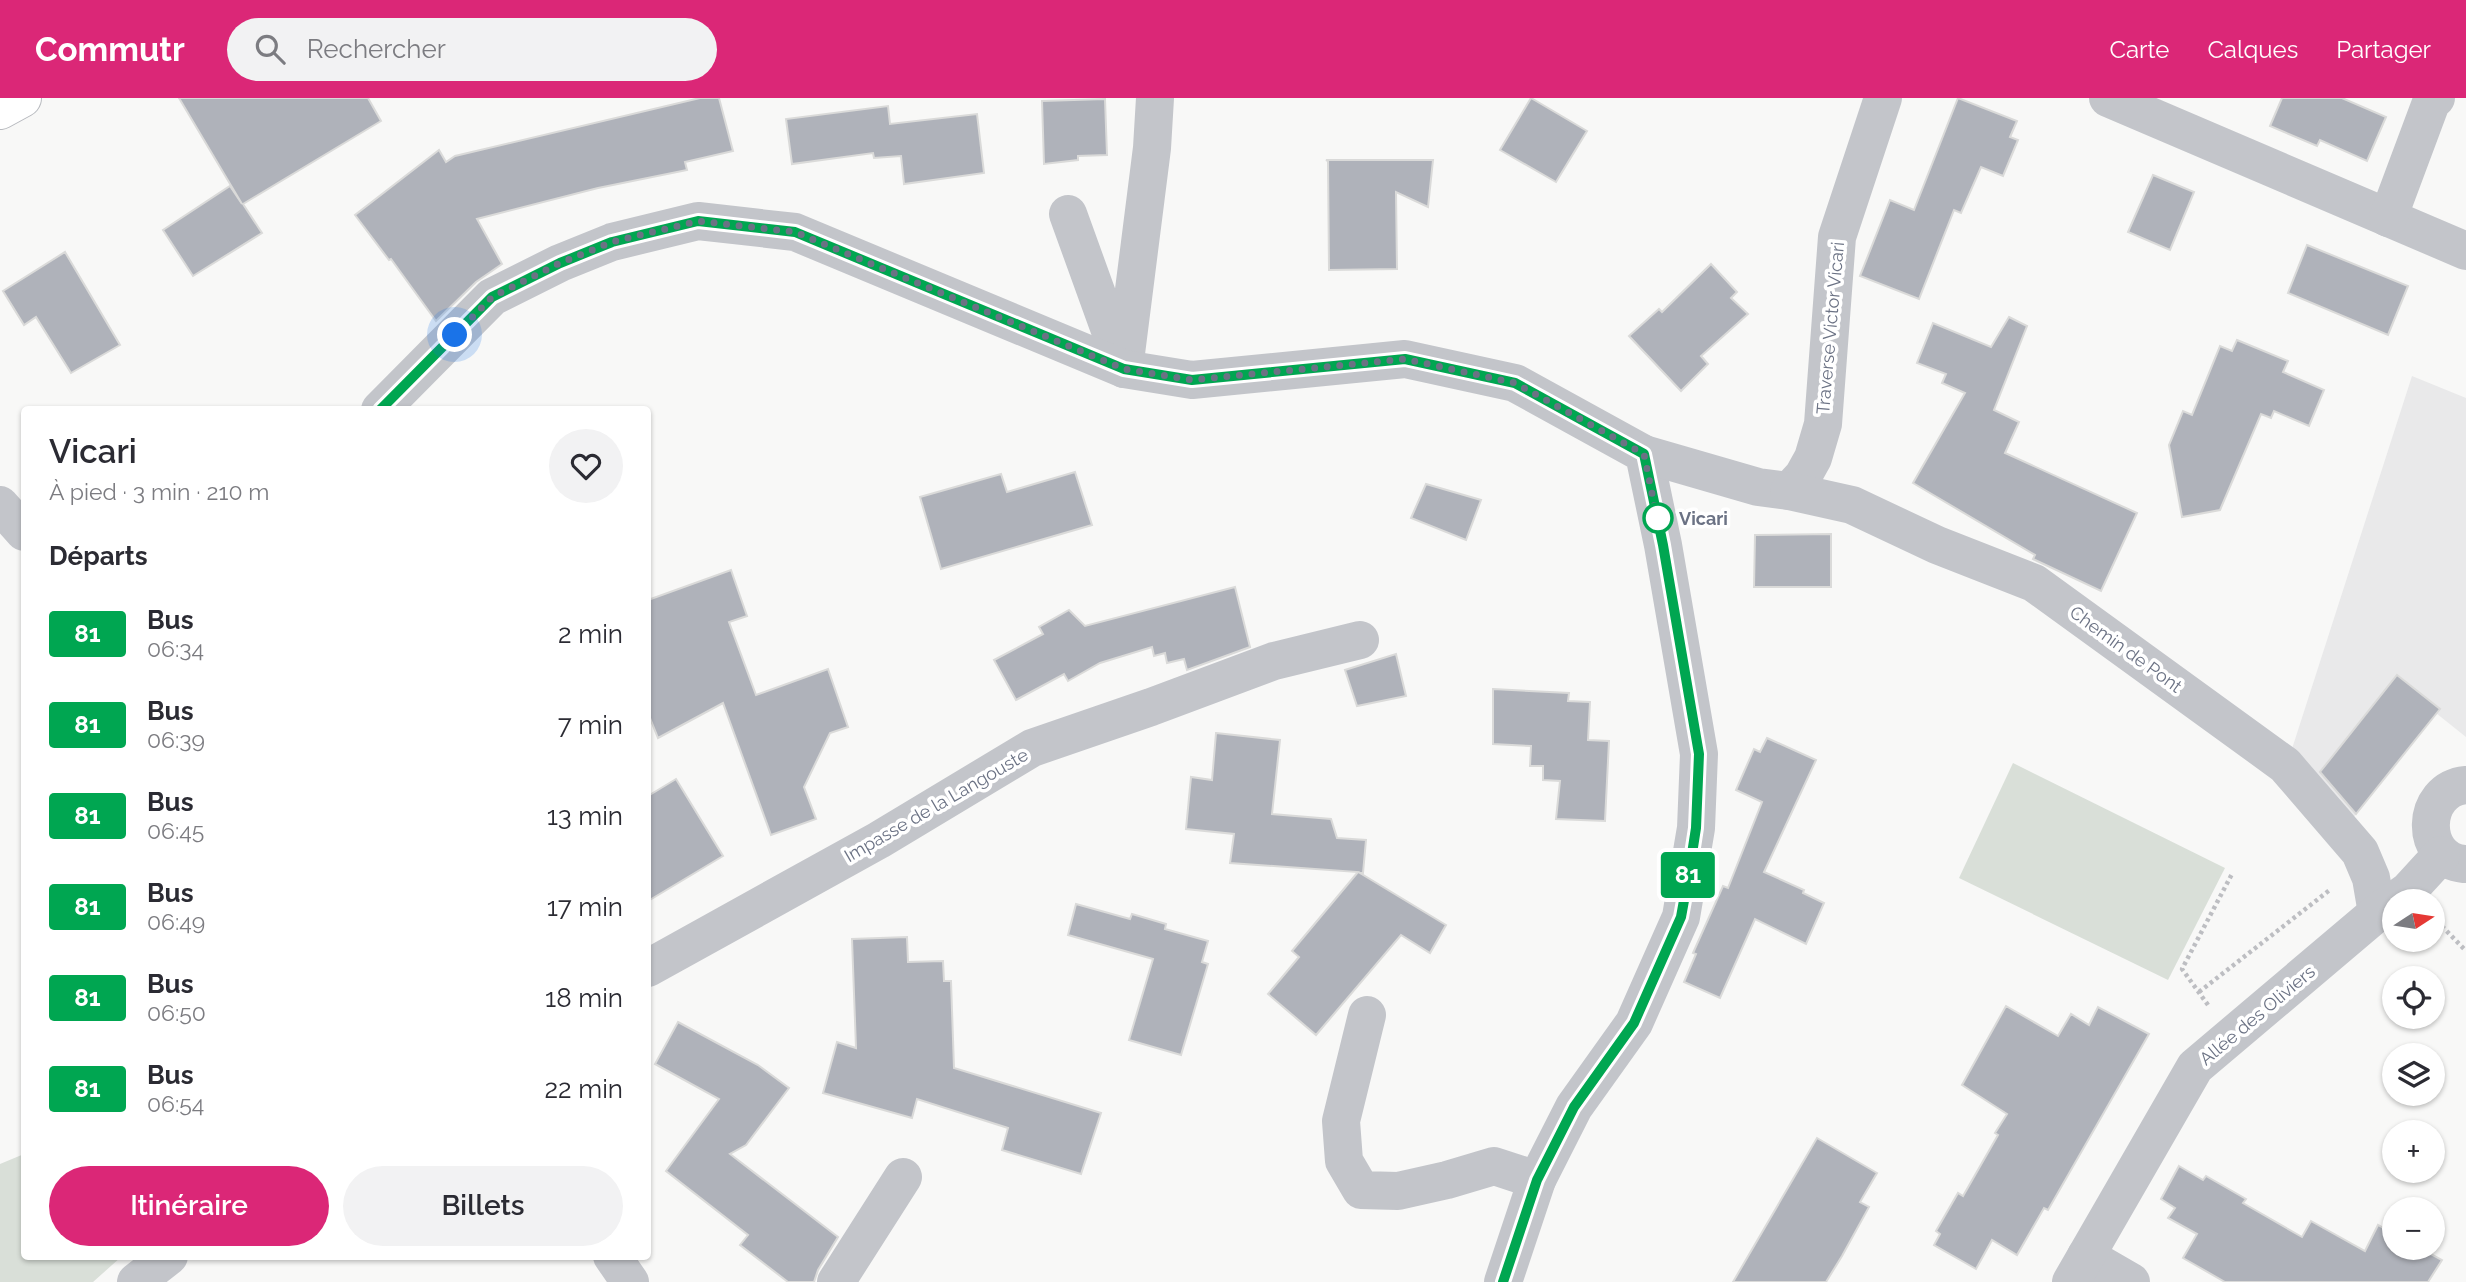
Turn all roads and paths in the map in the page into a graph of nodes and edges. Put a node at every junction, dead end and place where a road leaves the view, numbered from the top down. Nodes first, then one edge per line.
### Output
1 (22, 98) edge
2 (1155, 98) edge
3 (1883, 98) edge
4 (2108, 98) edge
5 (2437, 98) edge
6 (2454, 98) edge
7 (2466, 103) edge
8 (0, 110) edge
9 (1068, 215) dead end
10 (2388, 218) junction
11 (2466, 251) edge
12 (1124, 369) junction
13 (384, 406) edge
14 (1644, 454) junction
15 (0, 483) edge
16 (21, 490) edge
17 (1789, 491) junction
18 (0, 505) edge
19 (21, 530) edge
20 (1360, 640) dead end
21 (2466, 785) edge
22 (2454, 860) edge
23 (2233, 872) dead end
24 (2377, 913) junction
25 (2445, 929) edge
26 (2466, 951) edge
27 (651, 966) edge
28 (1367, 1015) dead end
29 (2230, 1038) junction
30 (903, 1177) dead end
31 (1537, 1180) junction
32 (164, 1260) edge
33 (615, 1260) edge
34 (2079, 1269) edge
35 (136, 1282) edge
36 (630, 1282) edge
37 (836, 1282) edge
38 (1503, 1282) edge
39 (2131, 1282) edge

1 - 8 main road
2 - 12 street
3 - 17 street, Traverse Victor Vicari
4 - 10 street
5 - 10 street
6 - 7 street
9 - 12 street
10 - 11 street
12 - 13 street
12 - 14 street
14 - 17 street
14 - 31 street
15 - 16 street
17 - 24 street, Chemin de Pont
18 - 19 street
20 - 27 street, Impasse de la Langouste
21 - 22 street, Allée des Oliviers
22 - 24 street, Allée des Oliviers
23 - 29 path
24 - 29 street, Allée des Oliviers
25 - 26 path
28 - 31 street
29 - 34 street, Allée des Oliviers
30 - 37 street
31 - 38 street
32 - 35 street
33 - 36 street
34 - 39 street

